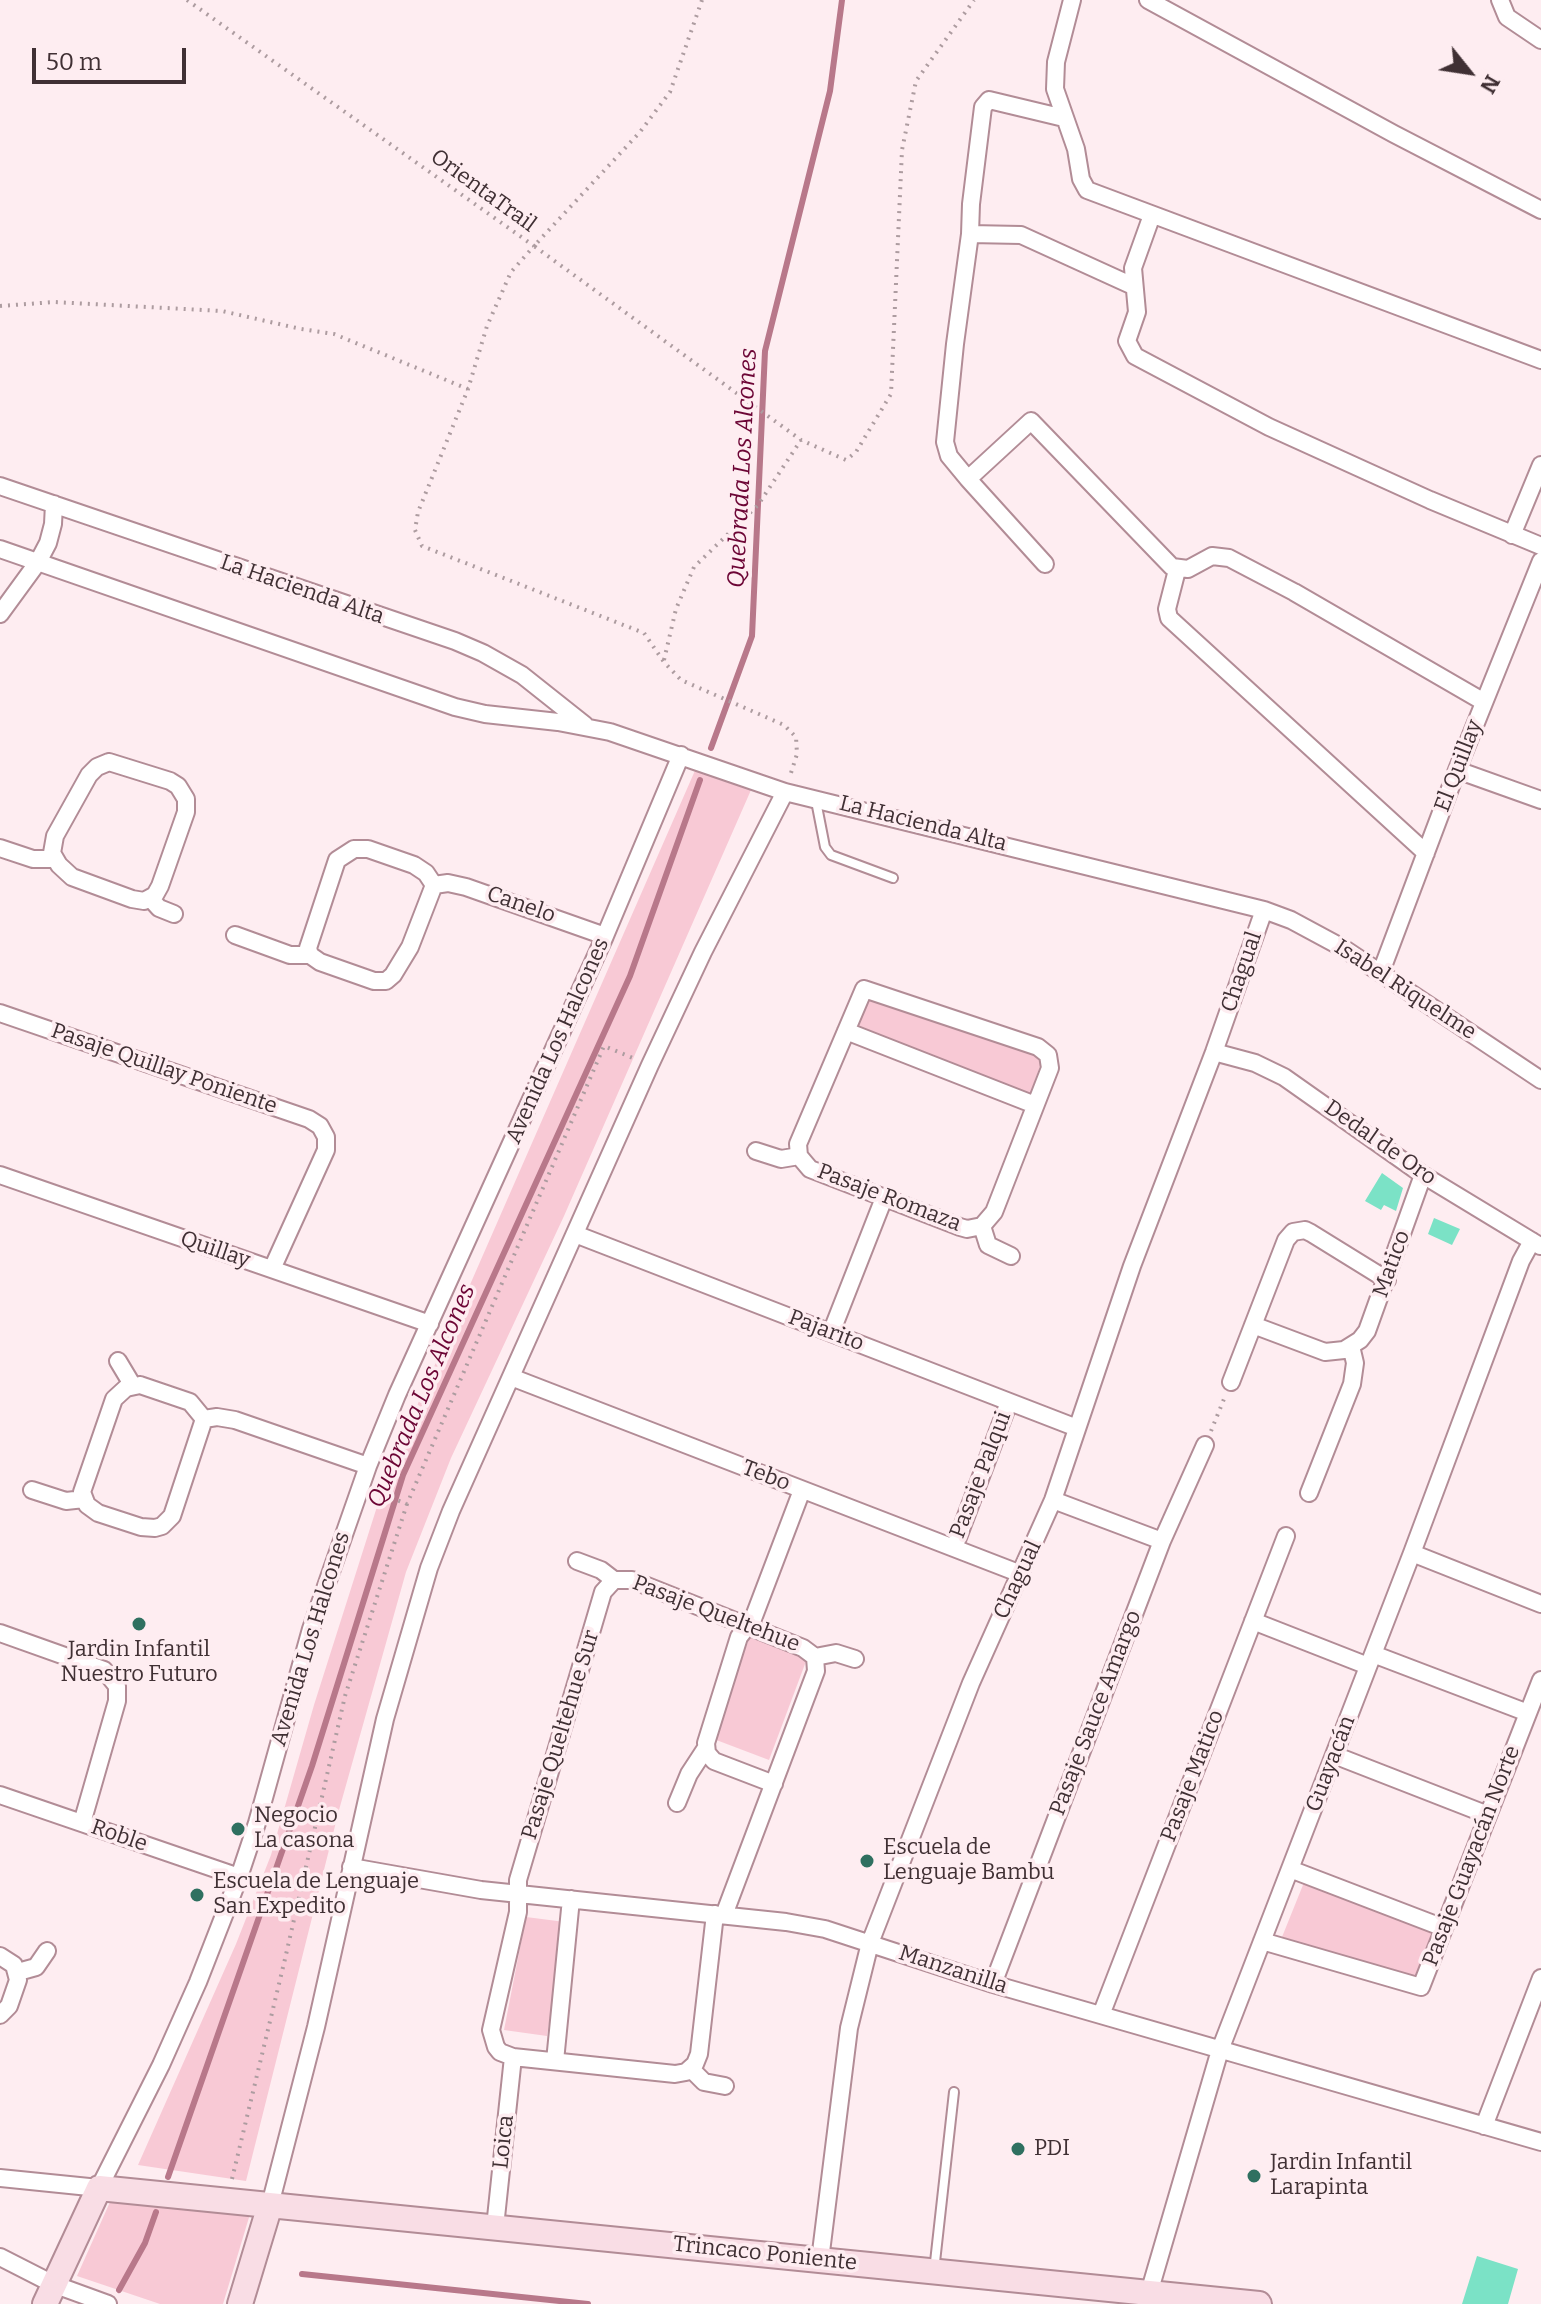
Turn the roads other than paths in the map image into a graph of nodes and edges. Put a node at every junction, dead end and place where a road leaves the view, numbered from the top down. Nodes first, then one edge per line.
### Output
1 (1072, 0) edge
2 (1148, 0) edge
3 (1500, 0) edge
4 (1541, 40) edge
5 (1064, 118) junction
6 (1541, 210) edge
7 (1152, 215) junction
8 (970, 234) junction
9 (1133, 286) junction
10 (1541, 360) edge
11 (1541, 465) edge
12 (968, 479) junction
13 (3, 490) edge
14 (54, 504) junction
15 (1512, 535) junction
16 (1541, 546) edge
17 (0, 549) edge
18 (1541, 561) edge
19 (38, 562) junction
20 (1045, 564) dead end
21 (1177, 570) junction
22 (0, 614) edge
23 (1484, 702) junction
24 (586, 726) junction
25 (681, 755) junction
26 (1457, 770) junction
27 (785, 792) junction
28 (815, 797) junction
29 (1541, 800) edge
30 (0, 848) edge
31 (1426, 853) junction
32 (54, 859) junction
33 (893, 878) dead end
34 (434, 885) junction
35 (150, 898) junction
36 (1264, 910) junction
37 (174, 914) dead end
38 (235, 935) dead end
39 (605, 936) junction
40 (310, 955) junction
41 (1381, 972) junction
42 (0, 1013) edge
43 (846, 1031) junction
44 (1214, 1052) junction
45 (1541, 1080) edge
46 (1035, 1105) junction
47 (756, 1151) dead end
48 (799, 1156) junction
49 (0, 1175) edge
50 (1423, 1175) junction
51 (884, 1198) junction
52 (982, 1226) junction
53 (575, 1234) junction
54 (1536, 1244) edge
55 (1011, 1256) dead end
56 (272, 1269) junction
57 (1387, 1280) junction
58 (430, 1324) junction
59 (1253, 1325) junction
60 (831, 1333) junction
61 (1351, 1346) junction
62 (118, 1361) dead end
63 (511, 1377) junction
64 (1231, 1382) road end
65 (133, 1386) junction
66 (1009, 1402) junction
67 (204, 1419) junction
68 (1077, 1428) junction
69 (1205, 1445) road end
70 (368, 1466) junction
71 (32, 1490) dead end
72 (802, 1490) junction
73 (1309, 1493) dead end
74 (84, 1499) junction
75 (1053, 1500) junction
76 (1286, 1536) dead end
77 (1162, 1541) junction
78 (954, 1548) junction
79 (1412, 1553) junction
80 (577, 1561) dead end
81 (1021, 1574) junction
82 (614, 1580) junction
83 (1541, 1604) edge
84 (1253, 1621) junction
85 (747, 1627) junction
86 (0, 1633) edge
87 (815, 1657) junction
88 (855, 1659) dead end
89 (1371, 1660) junction
90 (1541, 1680) edge
91 (1528, 1713) junction
92 (706, 1748) junction
93 (1334, 1755) junction
94 (774, 1784) junction
95 (0, 1795) edge
96 (677, 1803) dead end
97 (1488, 1815) junction
98 (82, 1823) junction
99 (351, 1867) junction
100 (1290, 1869) junction
101 (239, 1877) junction
102 (518, 1894) junction
103 (571, 1899) junction
104 (719, 1915) junction
105 (1444, 1928) junction
106 (1262, 1941) junction
107 (870, 1943) junction
108 (47, 1951) dead end
109 (0, 1956) edge
110 (18, 1972) junction
111 (1541, 1978) edge
112 (993, 1984) junction
113 (0, 2015) edge
114 (1101, 2015) junction
115 (1220, 2050) junction
116 (513, 2057) junction
117 (555, 2061) junction
118 (691, 2069) junction
119 (725, 2086) dead end
120 (954, 2092) dead end
121 (1484, 2126) junction
122 (1541, 2142) edge
123 (0, 2178) edge
124 (99, 2188) junction
125 (270, 2205) junction
126 (495, 2227) junction
127 (0, 2257) edge
128 (820, 2260) junction
129 (934, 2271) junction
130 (1149, 2293) junction
131 (49, 2294) edge
132 (108, 2304) edge
133 (240, 2304) edge
134 (1259, 2304) edge

1 - 5 street
2 - 6 street
3 - 4 street
5 - 7 street
5 - 8 street
7 - 9 street
7 - 10 street
8 - 9 street
8 - 12 street
9 - 15 street
11 - 15 street
12 - 20 street
12 - 21 street
13 - 14 street, La Hacienda Alta
14 - 19 street
14 - 24 street, La Hacienda Alta
15 - 16 street
17 - 19 street, La Hacienda Alta
18 - 23 street, El Quillay
19 - 22 street
19 - 24 street, La Hacienda Alta
21 - 23 street
21 - 31 street
23 - 26 street, El Quillay
24 - 25 street, La Hacienda Alta
25 - 27 street, La Hacienda Alta
25 - 39 street, Avenida Los Halcones
26 - 29 street
26 - 31 street, El Quillay
27 - 28 street, La Hacienda Alta
27 - 53 street
28 - 33 lane
28 - 36 street, La Hacienda Alta
30 - 32 street
31 - 41 street, El Quillay
32 - 35 street
32 - 35 street
34 - 39 street, Canelo
34 - 40 street
34 - 40 street
35 - 37 street
36 - 41 street, Isabel Riquelme
36 - 44 street, Chagual
38 - 40 street
39 - 58 street, Avenida Los Halcones
41 - 45 street, Isabel Riquelme
42 - 56 street, Pasaje Quillay Poniente
43 - 46 street
43 - 46 street
43 - 48 street
44 - 50 street, Dedal de Oro
44 - 68 street, Chagual
46 - 52 street
47 - 48 street, Pasaje Romaza
48 - 51 street, Pasaje Romaza
49 - 56 street, Quillay
50 - 54 street, Dedal de Oro
50 - 57 street, Matico
51 - 52 street, Pasaje Romaza
51 - 60 street
52 - 55 street, Pasaje Romaza
53 - 60 street, Pajarito
53 - 63 street
54 - 79 street, Guayacán
56 - 58 street, Quillay
57 - 59 street
57 - 61 street, Matico
58 - 70 street, Avenida Los Halcones
59 - 61 street
59 - 64 street
60 - 66 street, Pajarito
61 - 73 street
62 - 65 street
63 - 72 street, Tebo
63 - 99 street
65 - 67 street
65 - 74 street
66 - 68 street, Pajarito
66 - 78 street, Pasaje Palqui
67 - 70 street
67 - 74 street
68 - 75 street, Chagual
69 - 77 street, Pasaje Sauce Amargo
70 - 101 street, Avenida Los Halcones
71 - 74 street
72 - 78 street, Tebo
72 - 85 street
75 - 77 street
75 - 81 street, Chagual
76 - 84 street, Pasaje Matico
77 - 112 street, Pasaje Sauce Amargo
78 - 81 street, Tebo
79 - 83 street
79 - 89 street, Guayacán
80 - 82 street, Pasaje Queltehue
81 - 107 street, Chagual
82 - 85 street, Pasaje Queltehue
82 - 102 street, Pasaje Queltehue Sur
84 - 89 street
84 - 114 street, Pasaje Matico
85 - 87 street, Pasaje Queltehue
85 - 92 street
86 - 98 street
87 - 88 street, Pasaje Queltehue
87 - 94 street
89 - 91 street
89 - 93 street, Guayacán
90 - 91 street, Pasaje Guayacán Norte
91 - 97 street, Pasaje Guayacán Norte
92 - 94 street
92 - 96 street
93 - 97 street
93 - 100 street, Guayacán
94 - 104 street
95 - 98 street, Roble
97 - 105 street, Pasaje Guayacán Norte
98 - 101 street, Roble
99 - 102 street, Manzanilla
99 - 125 street
100 - 105 street
100 - 106 street, Guayacán
101 - 124 street, Avenida Los Halcones
102 - 103 street, Manzanilla
102 - 116 street, Pasaje Queltehue Sur
103 - 104 street, Manzanilla
103 - 117 street
104 - 107 street, Manzanilla
104 - 118 street
105 - 106 street, Pasaje Guayacán Norte
106 - 115 street, Guayacán
107 - 112 street, Manzanilla
107 - 128 street, Chagual
108 - 110 street
109 - 110 street
110 - 113 street
111 - 121 street
112 - 114 street, Manzanilla
114 - 115 street, Manzanilla
115 - 121 street, Manzanilla
115 - 130 street, Guayacán
116 - 117 street
116 - 126 street, Loica
117 - 118 street
118 - 119 street
120 - 129 lane
121 - 122 street, Manzanilla
123 - 124 street
124 - 125 street, Trincaco Poniente
124 - 131 street, Avenida Los Halcones
125 - 126 street, Trincaco Poniente
125 - 133 street
126 - 128 street, Trincaco Poniente
127 - 131 street
128 - 129 street, Trincaco Poniente
129 - 130 street, Trincaco Poniente
130 - 134 street, Trincaco Poniente
131 - 132 street

